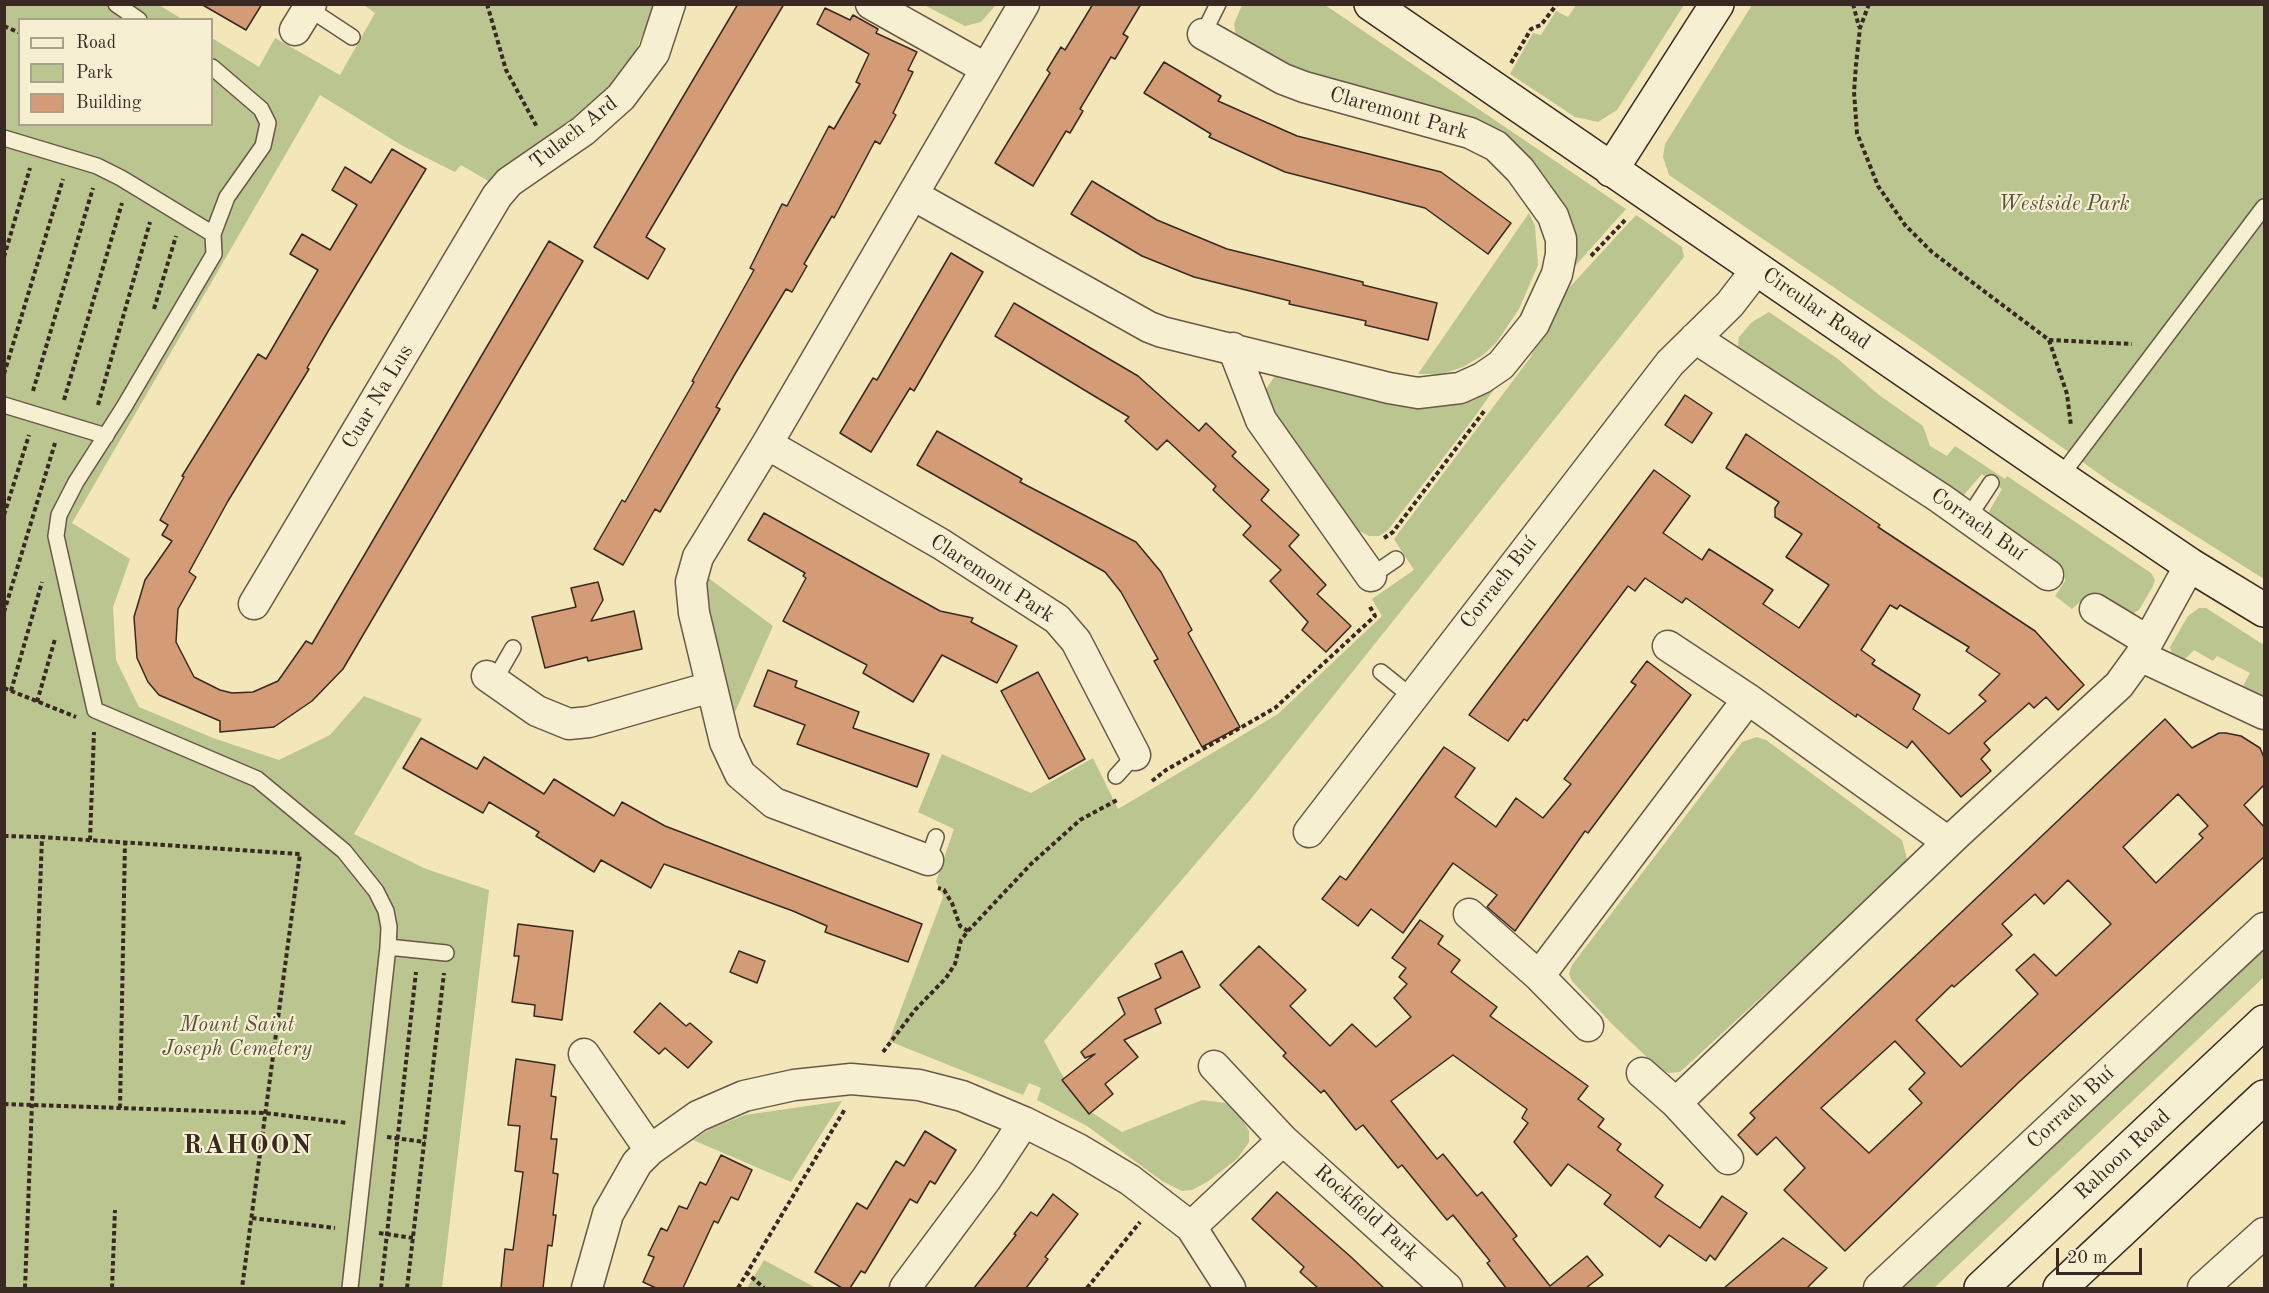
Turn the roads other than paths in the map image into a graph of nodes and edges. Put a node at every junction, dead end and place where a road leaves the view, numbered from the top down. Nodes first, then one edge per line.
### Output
1 (116, 4) edge
2 (670, 4) edge
3 (871, 4) edge
4 (1024, 4) edge
5 (1218, 4) edge
6 (1371, 4) edge
7 (1717, 4) edge
8 (305, 14) edge
9 (135, 18) edge
10 (1203, 34) joint
11 (352, 37) dead end
12 (213, 68) edge
13 (986, 68) junction
14 (4, 138) edge
15 (1611, 170) junction
16 (502, 190) joint
17 (913, 195) junction
18 (2265, 207) edge
19 (213, 234) junction
20 (1757, 268) junction
21 (1695, 339) junction
22 (1233, 348) junction
23 (4, 405) edge
24 (106, 436) junction
25 (767, 444) junction
26 (2060, 477) junction
27 (1991, 483) dead end
28 (1968, 518) junction
29 (1396, 559) dead end
30 (2190, 565) junction
31 (2048, 575) dead end
32 (1368, 587) joint
33 (254, 604) dead end
34 (2096, 609) dead end
35 (2265, 610) edge
36 (1668, 646) dead end
37 (513, 648) dead end
38 (2144, 648) junction
39 (1381, 672) dead end
40 (491, 679) joint
41 (711, 687) junction
42 (1412, 697) junction
43 (1748, 699) junction
44 (2265, 714) edge
45 (1126, 765) dead end
46 (1309, 832) dead end
47 (1948, 842) junction
48 (932, 849) road end
49 (1469, 914) dead end
50 (2265, 928) edge
51 (388, 946) junction
52 (446, 953) road end
53 (1539, 976) junction
54 (2265, 1023) edge
55 (1588, 1026) dead end
56 (584, 1054) dead end
57 (1214, 1066) dead end
58 (1642, 1073) dead end
59 (2265, 1097) edge
60 (1676, 1103) junction
61 (1024, 1122) junction
62 (1283, 1140) junction
63 (650, 1150) junction
64 (1728, 1158) dead end
65 (1191, 1227) junction
66 (2265, 1233) edge
67 (350, 1288) edge
68 (587, 1288) edge
69 (905, 1288) edge
70 (1230, 1288) edge
71 (1447, 1288) edge
72 (1879, 1288) edge
73 (1981, 1288) edge
74 (2060, 1288) edge
75 (2203, 1288) edge

1 - 9 lane
2 - 16 street, Tulach Ard
3 - 13 street
4 - 13 street
5 - 10 lane, Claremont Park
6 - 15 street, Circular Road
7 - 15 street
8 - 11 lane
10 - 22 street, Claremont Park
12 - 19 lane
13 - 17 street
14 - 19 lane
15 - 20 street, Circular Road
16 - 33 street, Cuar Na Lus
17 - 22 street, Claremont Park
17 - 25 street
18 - 26 lane
19 - 24 lane
20 - 21 street, Corrach Buí
20 - 26 street, Circular Road
21 - 28 street, Corrach Buí
21 - 42 street, Corrach Buí
22 - 32 street
23 - 24 lane
24 - 51 lane
25 - 41 street
25 - 45 street, Claremont Park
26 - 30 street, Circular Road
27 - 28 lane
28 - 31 street, Corrach Buí
29 - 32 lane
30 - 35 street, Circular Road
30 - 38 street
34 - 38 street
36 - 43 street
37 - 40 lane
38 - 44 street
38 - 47 street
39 - 42 lane
40 - 41 street
41 - 48 street
42 - 46 street, Corrach Buí
43 - 47 street
43 - 53 street
47 - 60 street
49 - 53 street
50 - 72 street, Corrach Buí
51 - 52 lane
51 - 67 lane
53 - 55 street
54 - 73 street, Rahoon Road
56 - 63 street
57 - 62 street, Rockfield Park
58 - 60 street
59 - 74 street
60 - 64 street
61 - 63 street
61 - 65 street
61 - 69 street
62 - 65 street
62 - 71 street, Rockfield Park
63 - 68 street
65 - 70 street
66 - 75 street

